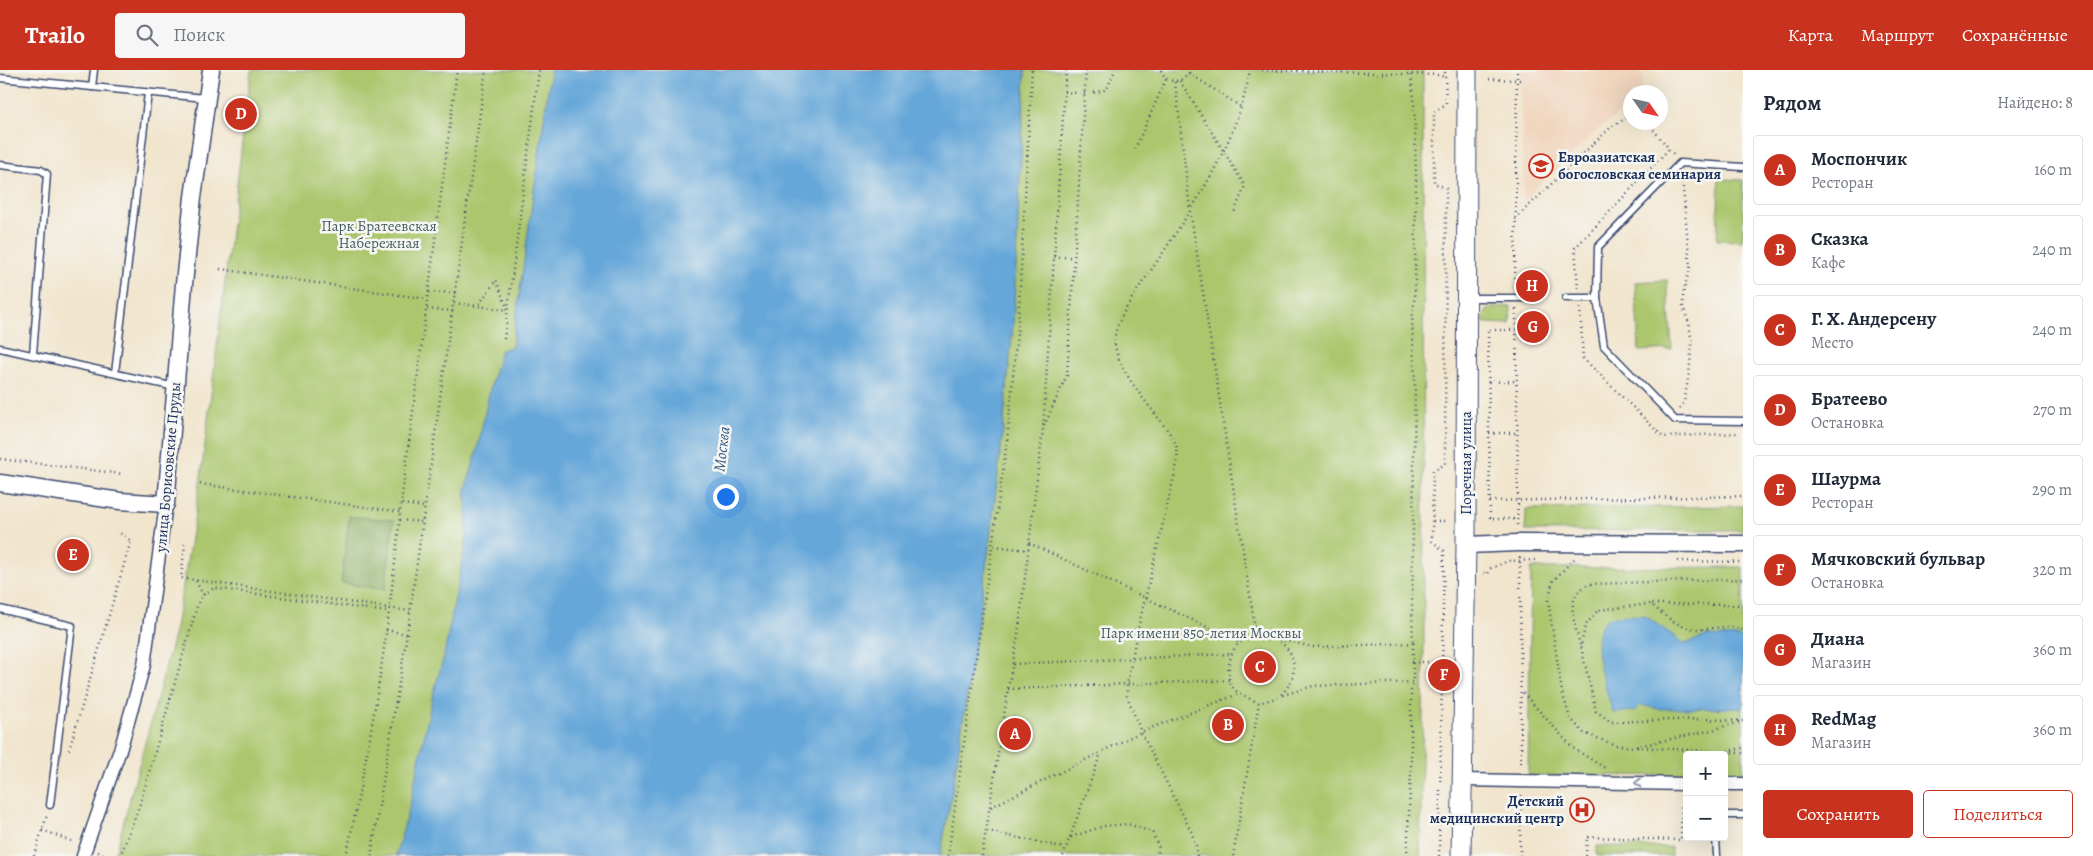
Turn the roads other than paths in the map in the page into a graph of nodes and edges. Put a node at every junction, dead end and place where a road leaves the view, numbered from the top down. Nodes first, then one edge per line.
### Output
1 (94, 70) edge
2 (211, 70) edge
3 (1467, 70) edge
4 (0, 78) edge
5 (92, 87) junction
6 (148, 93) junction
7 (207, 98) junction
8 (0, 165) edge
9 (1743, 166) edge
10 (1465, 298) junction
11 (1530, 298) dead end
12 (1566, 298) dead end
13 (1597, 298) junction
14 (0, 348) edge
15 (33, 354) junction
16 (115, 373) junction
17 (176, 388) junction
18 (1743, 421) edge
19 (0, 483) edge
20 (166, 504) junction
21 (1743, 544) edge
22 (1466, 545) junction
23 (0, 609) edge
24 (1462, 780) junction
25 (1683, 784) edge
26 (1728, 784) edge
27 (1743, 784) edge
28 (50, 805) road end
29 (1728, 815) edge
30 (1743, 815) edge
31 (1716, 841) edge
32 (83, 856) edge
33 (1461, 856) edge
34 (1716, 856) edge

1 - 5 lane
2 - 7 street, улица Борисовские Пруды
3 - 10 main road, Поречная улица
4 - 5 lane
5 - 6 lane
6 - 7 lane
6 - 16 lane
7 - 17 street, улица Борисовские Пруды
8 - 15 lane
9 - 13 lane
10 - 11 lane
10 - 22 main road, Поречная улица
12 - 13 lane
13 - 18 lane
14 - 15 lane
15 - 16 lane
16 - 17 lane
17 - 20 street, улица Борисовские Пруды
19 - 20 street
20 - 32 street, улица Борисовские Пруды
21 - 22 street
22 - 24 main road, Поречная улица
23 - 28 lane
25 -> 24 street
24 - 33 main road, Поречная улица
26 - 27 street
29 - 30 lane
31 - 34 lane

